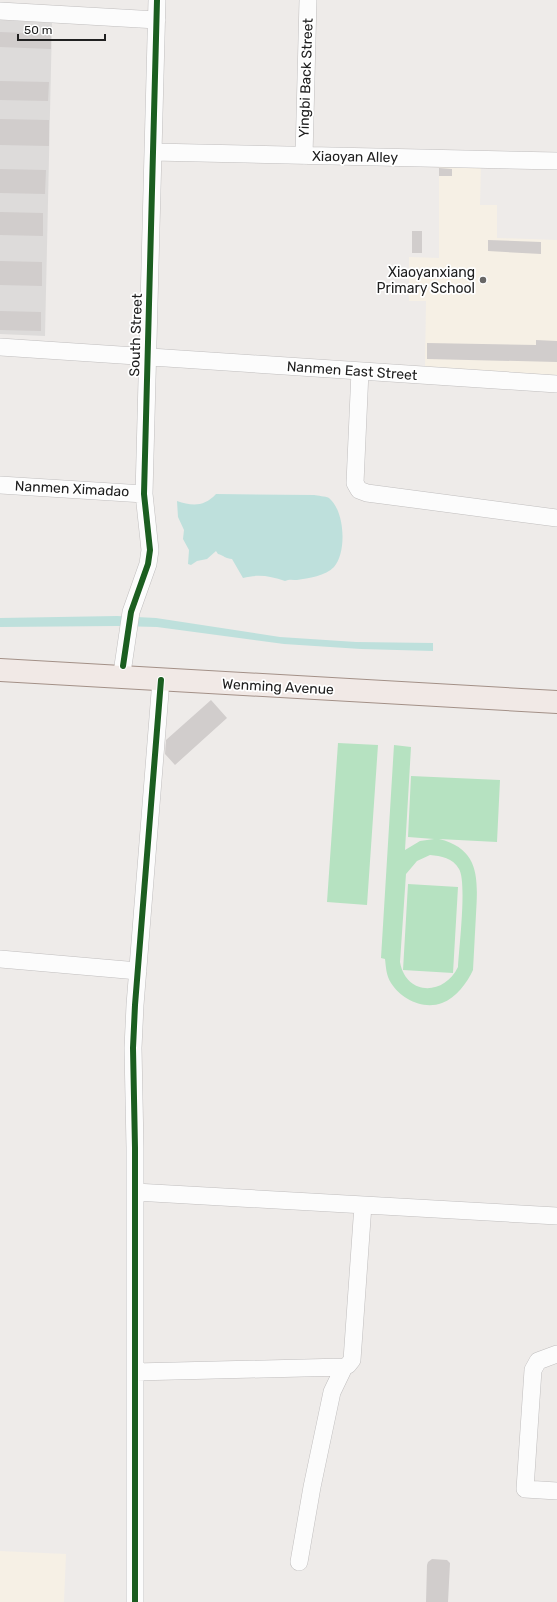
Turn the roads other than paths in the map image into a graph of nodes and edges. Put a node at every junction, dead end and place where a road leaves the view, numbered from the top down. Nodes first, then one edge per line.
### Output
1 (157, 0) edge
2 (308, 0) edge
3 (0, 11) edge
4 (157, 20) junction
5 (153, 152) junction
6 (304, 156) junction
7 (557, 161) edge
8 (0, 347) edge
9 (147, 358) junction
10 (360, 372) junction
11 (557, 384) edge
12 (0, 485) edge
13 (144, 494) junction
14 (557, 518) edge
15 (0, 659) edge
16 (123, 666) junction
17 (0, 670) edge
18 (161, 680) junction
19 (557, 691) edge
20 (557, 702) edge
21 (0, 959) edge
22 (138, 971) junction
23 (135, 1192) junction
24 (363, 1205) junction
25 (557, 1216) edge
26 (557, 1354) edge
27 (344, 1367) junction
28 (135, 1372) junction
29 (557, 1491) edge
30 (299, 1562) dead end
31 (135, 1602) edge

1 - 4 street, South Street
2 - 6 street, Yingbi Back Street
3 - 4 street
4 - 5 street, South Street
5 - 6 street, Xiaoyan Alley
5 - 9 street, South Street
6 - 7 street, Xiaoyan Alley
8 - 9 street, Nanmen East Street
9 - 10 street, Nanmen East Street
9 - 13 street, South Street
10 - 11 street, Nanmen East Street
10 - 14 street
12 - 13 street, Nanmen Ximadao
13 - 16 street, South Street
15 - 16 main road, Wenming Avenue
16 - 19 main road, Wenming Avenue
17 - 18 main road, Wenming Avenue
18 - 20 main road, Wenming Avenue
18 - 22 street
21 - 22 street
22 - 23 street
23 - 24 street
23 - 28 street
24 - 25 street
24 - 27 street
26 - 29 street
27 - 28 street
27 - 30 street
28 - 31 street

